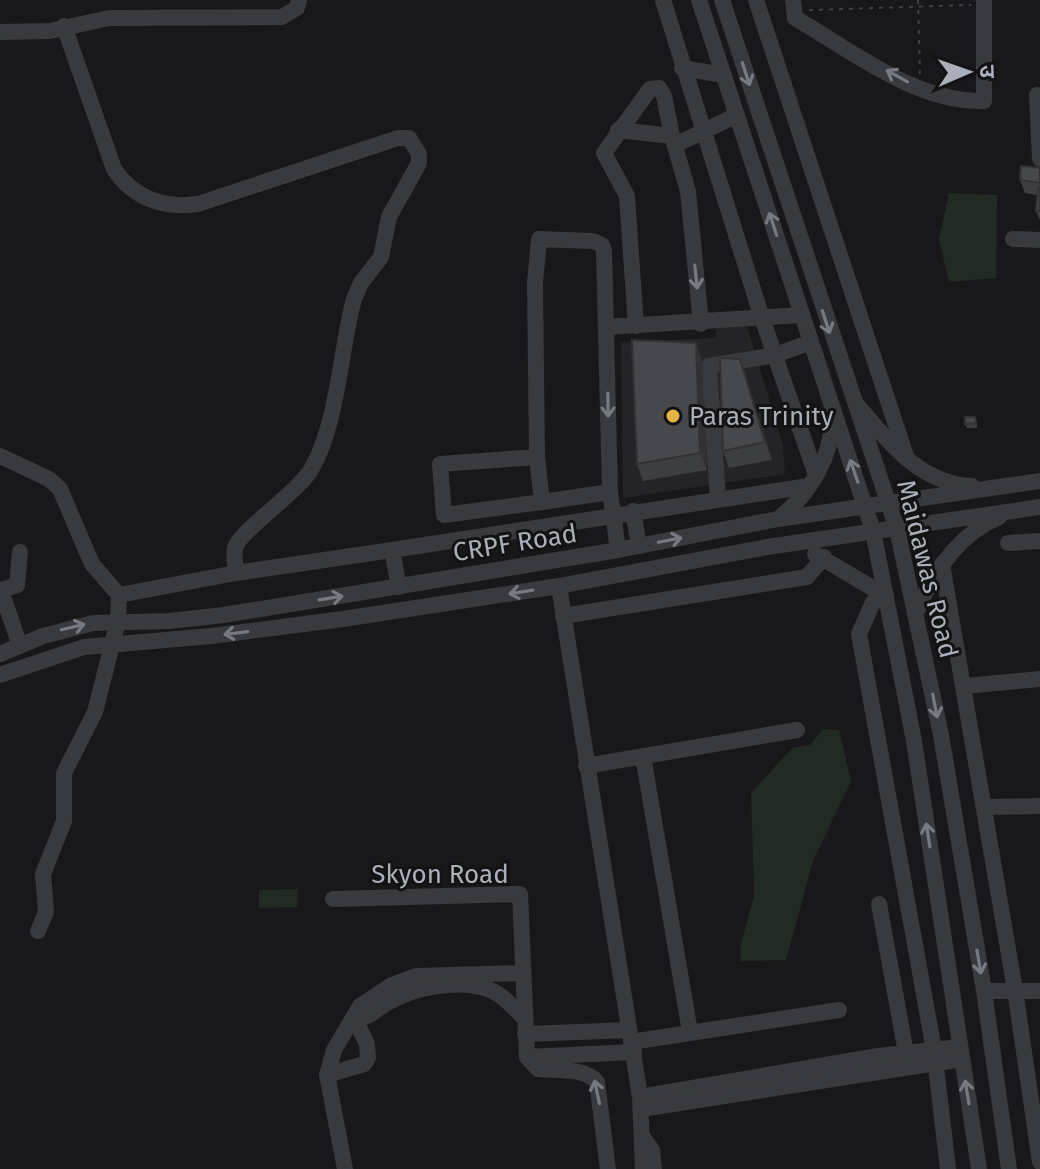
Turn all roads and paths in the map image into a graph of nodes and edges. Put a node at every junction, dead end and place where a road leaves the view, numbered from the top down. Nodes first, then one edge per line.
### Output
1 (299, 0) edge
2 (663, 0) edge
3 (699, 0) edge
4 (722, 0) edge
5 (756, 0) edge
6 (872, 0) edge
7 (918, 0) edge
8 (984, 2) edge
9 (794, 5) edge
10 (918, 6) junction
11 (872, 8) junction
12 (64, 26) junction
13 (0, 32) edge
14 (682, 68) junction
15 (724, 75) junction
16 (920, 88) junction
17 (1037, 95) dead end
18 (737, 115) junction
19 (618, 130) junction
20 (705, 131) junction
21 (1039, 135) edge
22 (673, 140) junction
23 (1040, 159) edge
24 (1013, 239) dead end
25 (1040, 240) edge
26 (761, 315) junction
27 (802, 315) junction
28 (701, 324) junction
29 (636, 326) junction
30 (607, 327) junction
31 (811, 342) junction
32 (775, 355) junction
33 (850, 395) junction
34 (830, 399) junction
35 (0, 456) edge
36 (537, 457) junction
37 (907, 459) junction
38 (813, 481) junction
39 (1040, 481) edge
40 (1004, 488) junction
41 (610, 492) junction
42 (718, 499) junction
43 (542, 502) junction
44 (889, 503) junction
45 (866, 507) junction
46 (1040, 507) edge
47 (633, 511) junction
48 (1008, 513) junction
49 (613, 514) junction
50 (444, 515) junction
51 (778, 519) junction
52 (897, 529) junction
53 (873, 531) junction
54 (447, 541) junction
55 (1040, 541) edge
56 (1008, 543) dead end
57 (786, 544) junction
58 (639, 546) junction
59 (392, 550) junction
60 (618, 550) junction
61 (20, 552) dead end
62 (824, 557) junction
63 (552, 561) junction
64 (942, 564) junction
65 (236, 573) junction
66 (399, 587) junction
67 (557, 587) junction
68 (1, 588) edge
69 (119, 595) junction
70 (886, 597) junction
71 (917, 611) junction
72 (563, 616) junction
73 (118, 621) junction
74 (111, 645) junction
75 (20, 646) junction
76 (0, 654) edge
77 (0, 675) edge
78 (1040, 679) edge
79 (964, 686) junction
80 (797, 730) dead end
81 (643, 756) junction
82 (586, 766) junction
83 (1040, 806) edge
84 (985, 807) junction
85 (333, 899) dead end
86 (879, 904) dead end
87 (38, 931) dead end
88 (522, 973) junction
89 (1015, 990) junction
90 (984, 991) junction
91 (1040, 991) edge
92 (839, 1010) dead end
93 (523, 1017) junction
94 (355, 1019) junction
95 (567, 1032) junction
96 (690, 1032) junction
97 (525, 1034) junction
98 (631, 1041) junction
99 (906, 1053) junction
100 (961, 1053) junction
101 (570, 1055) junction
102 (934, 1056) junction
103 (527, 1057) junction
104 (880, 1062) junction
105 (327, 1075) junction
106 (641, 1103) junction
107 (644, 1139) junction
108 (1040, 1162) edge
109 (345, 1169) edge
110 (608, 1169) edge
111 (643, 1169) edge
112 (654, 1169) edge
113 (948, 1169) edge
114 (979, 1169) edge
115 (1009, 1169) edge

1 - 12 street
2 - 14 street
3 - 15 street, Maidawas Road
4 -> 33 street, Maidawas Road
5 - 37 street
6 - 11 path
7 - 10 path
8 - 10 path
8 - 16 street
9 - 11 path
16 -> 9 street
10 - 11 path
10 - 16 path
12 - 13 street
12 - 65 street
14 - 15 street
14 - 20 street
15 - 18 street, Maidawas Road
17 - 21 street
18 - 20 street
27 -> 18 street, Maidawas Road
19 - 22 street
19 - 22 street
19 - 29 street
20 - 22 street
20 - 26 street
21 - 23 street
22 -> 28 street
24 - 25 street
26 - 27 street
26 - 28 street
26 - 32 street
27 - 31 street, Maidawas Road
28 - 29 street
29 - 30 street
30 - 36 street
30 -> 41 street
31 - 32 street
31 - 34 street, Maidawas Road
32 - 38 street
32 - 42 street
33 - 37 street
33 - 44 street, Maidawas Road
34 - 38 street
45 -> 34 street, Maidawas Road
35 - 69 street
36 - 43 street
36 - 50 street
37 - 40 street
38 - 42 street
38 - 51 street
39 - 40 street, CRPF Road
40 - 44 street, CRPF Road
41 - 43 street
41 - 49 street
42 - 47 street
43 - 50 street
44 - 45 street, CRPF Road
44 - 52 street, Maidawas Road
45 - 51 street, CRPF Road
45 - 53 street, Maidawas Road
46 - 48 street
47 - 49 street
47 - 58 street
48 - 52 street
48 - 64 street
49 - 54 street
49 - 60 street
50 - 54 street
58 -> 51 street, CRPF Road
52 - 53 street
52 - 71 street, Maidawas Road
53 - 57 street
53 - 70 street, Maidawas Road
54 - 59 street
55 - 56 street
57 - 62 street
57 - 67 street
58 - 60 street, CRPF Road
59 - 65 street
59 - 66 street
60 - 63 street, CRPF Road
61 - 68 street
62 - 70 street
62 - 72 street
63 - 66 street, CRPF Road
63 - 67 street
64 - 71 street
64 - 79 street
65 - 69 street
73 -> 66 street, CRPF Road
67 - 72 street
67 -> 74 street
68 - 75 street
69 - 73 street
100 -> 70 street, Maidawas Road
70 - 102 street
71 -> 90 street, Maidawas Road
72 - 82 street
73 - 74 street
75 -> 73 street, CRPF Road
74 - 77 street
74 - 87 street
75 - 76 street, CRPF Road
78 - 79 street
79 - 84 street
80 - 81 street
81 - 82 street
81 - 96 street
82 - 98 street
83 - 84 street
84 - 89 street
85 - 88 street, Skyon Road
86 - 99 street
88 - 93 street, Skyon Road
88 - 94 street
89 - 90 street
89 - 91 street
89 - 108 street
90 - 115 street, Maidawas Road
92 - 96 street
93 - 94 street
93 - 97 street, Skyon Road
94 - 105 street
94 - 105 street
95 - 97 street
95 - 98 street
95 - 101 street
96 - 98 street
97 - 103 street, Skyon Road
98 - 101 street
98 - 106 street
99 - 102 street
99 - 104 street
100 - 102 street
114 -> 100 street, Maidawas Road
101 - 103 street
102 - 104 street
102 - 113 street
110 -> 103 street
104 - 106 street
105 - 109 street
106 - 107 street
107 - 111 street
107 - 112 street

